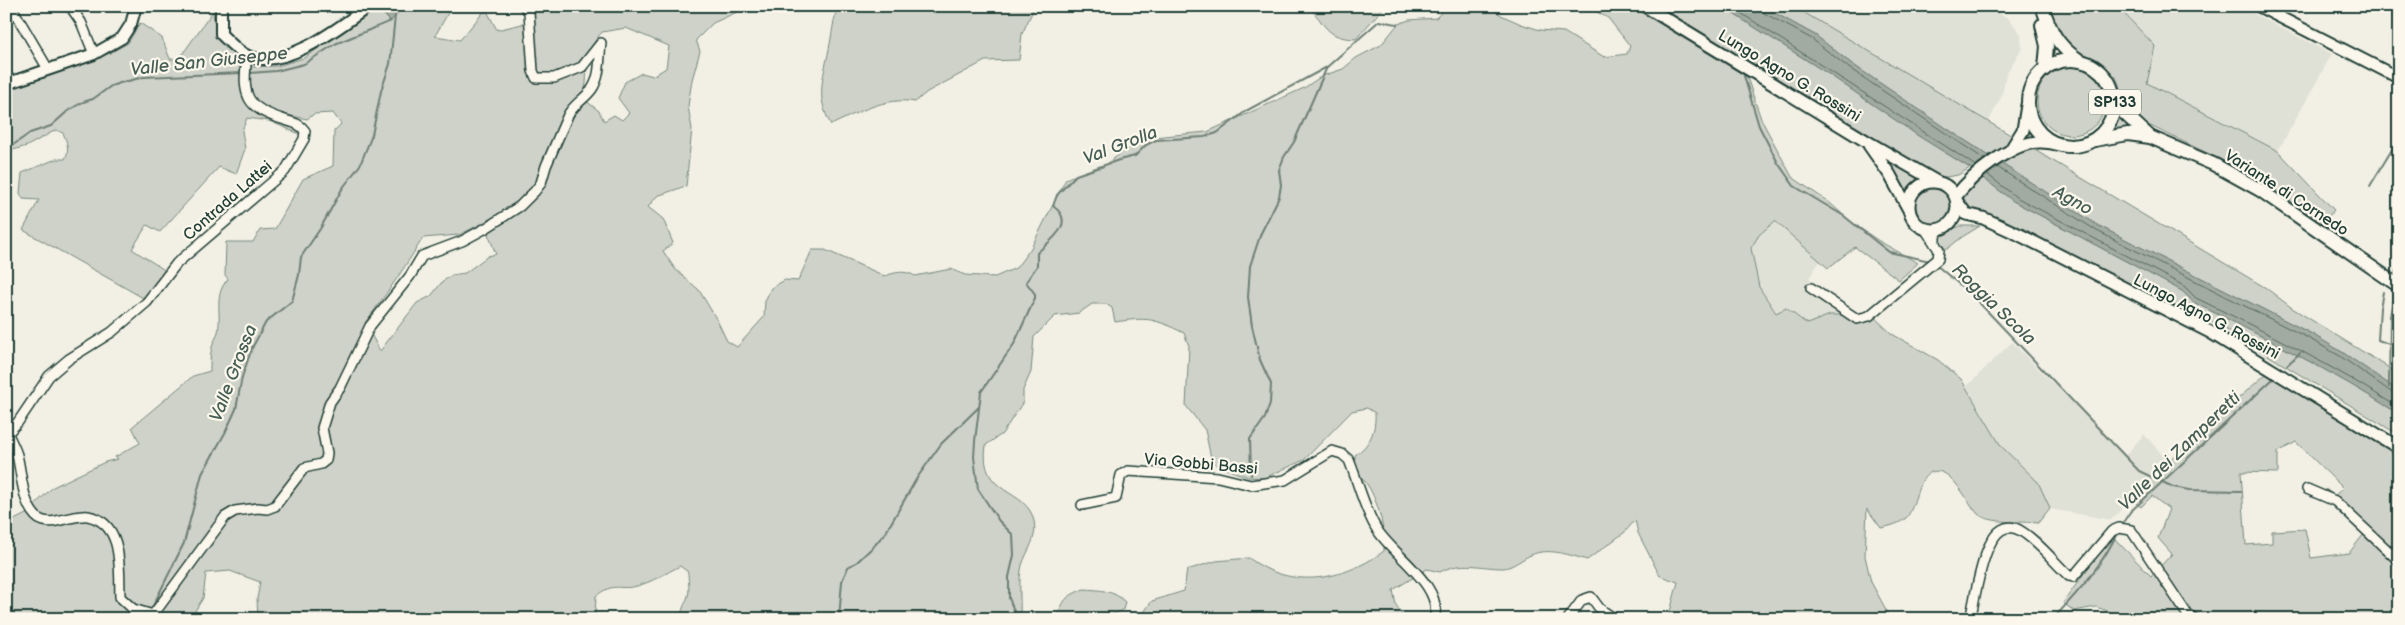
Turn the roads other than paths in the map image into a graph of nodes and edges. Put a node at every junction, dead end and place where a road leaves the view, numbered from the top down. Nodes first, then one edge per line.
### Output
1 (11, 6) edge
2 (70, 6) edge
3 (136, 6) edge
4 (221, 6) edge
5 (369, 6) edge
6 (524, 6) edge
7 (1645, 6) edge
8 (2035, 6) edge
9 (2042, 6) edge
10 (2258, 6) edge
11 (94, 54) junction
12 (247, 56) junction
13 (2079, 60) junction
14 (2045, 68) junction
15 (48, 69) junction
16 (2399, 78) edge
17 (6, 84) edge
18 (2115, 99) junction
19 (2027, 104) junction
20 (2150, 137) junction
21 (2095, 140) junction
22 (1866, 141) junction
23 (2057, 144) junction
24 (2010, 151) junction
25 (1941, 183) junction
26 (1961, 183) junction
27 (1957, 200) junction
28 (1909, 210) junction
29 (1951, 222) junction
30 (1994, 223) junction
31 (1925, 229) junction
32 (1940, 229) junction
33 (1935, 244) junction
34 (2395, 283) edge
35 (1811, 288) dead end
36 (7, 435) edge
37 (2399, 448) edge
38 (2307, 489) dead end
39 (1082, 505) dead end
40 (2399, 561) edge
41 (133, 609) junction
42 (137, 619) edge
43 (1434, 619) edge
44 (1568, 619) edge
45 (1615, 619) edge
46 (1970, 619) edge
47 (2195, 619) edge

1 - 15 street
2 - 11 street
3 - 11 street
4 - 12 street
5 - 12 street
6 - 41 street
7 - 22 main road, Lungo Agno G. Rossini
8 - 14 main road
9 - 13 main road, SP133
10 - 16 street
11 - 15 street
12 - 36 street, Contrada Lattei
13 - 14 main road
13 - 18 main road, SP133
14 - 19 main road
15 - 17 street
18 - 20 main road, SP133
18 - 21 main road, SP133
19 - 23 main road
19 - 24 main road
20 - 21 main road, SP133
20 - 34 main road, Variante di Cornedo / SP133
21 - 23 main road, SP133
22 - 25 main road, Lungo Agno G. Rossini
22 - 28 main road, Lungo Agno G. Rossini
23 - 24 main road
24 - 26 main road
25 - 26 main road
25 - 27 main road, Lungo Agno G. Rossini
25 - 28 main road
26 - 27 main road
27 - 29 main road
27 - 30 main road, Lungo Agno G. Rossini
28 - 31 main road, Lungo Agno G. Rossini
29 - 30 main road, Lungo Agno G. Rossini
29 - 32 main road
30 - 37 main road, Lungo Agno G. Rossini
31 - 32 main road
31 - 33 street
32 - 33 street
33 - 35 street
36 - 41 street
38 - 40 street
39 - 43 street, Via Gobbi Bassi
41 - 42 street
44 - 45 street
46 - 47 street

